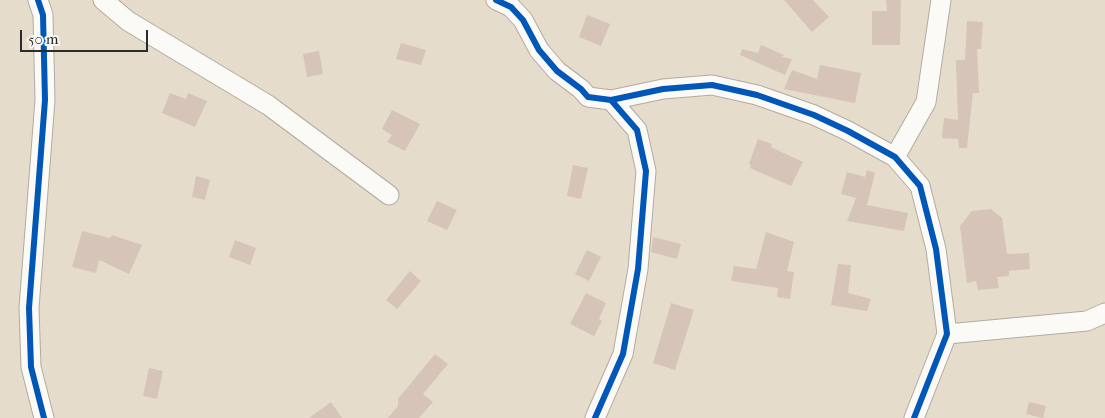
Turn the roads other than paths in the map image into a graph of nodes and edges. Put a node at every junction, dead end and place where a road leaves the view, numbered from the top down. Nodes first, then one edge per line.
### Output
1 (38, 0) edge
2 (103, 0) edge
3 (496, 0) edge
4 (941, 0) edge
5 (612, 100) junction
6 (894, 157) junction
7 (389, 195) dead end
8 (1105, 314) edge
9 (947, 334) junction
10 (44, 418) edge
11 (595, 418) edge
12 (914, 418) edge

1 - 10 street
2 - 7 street
3 - 5 street
4 - 6 street
5 - 6 street
5 - 11 street
6 - 9 street
8 - 9 street
9 - 12 street

